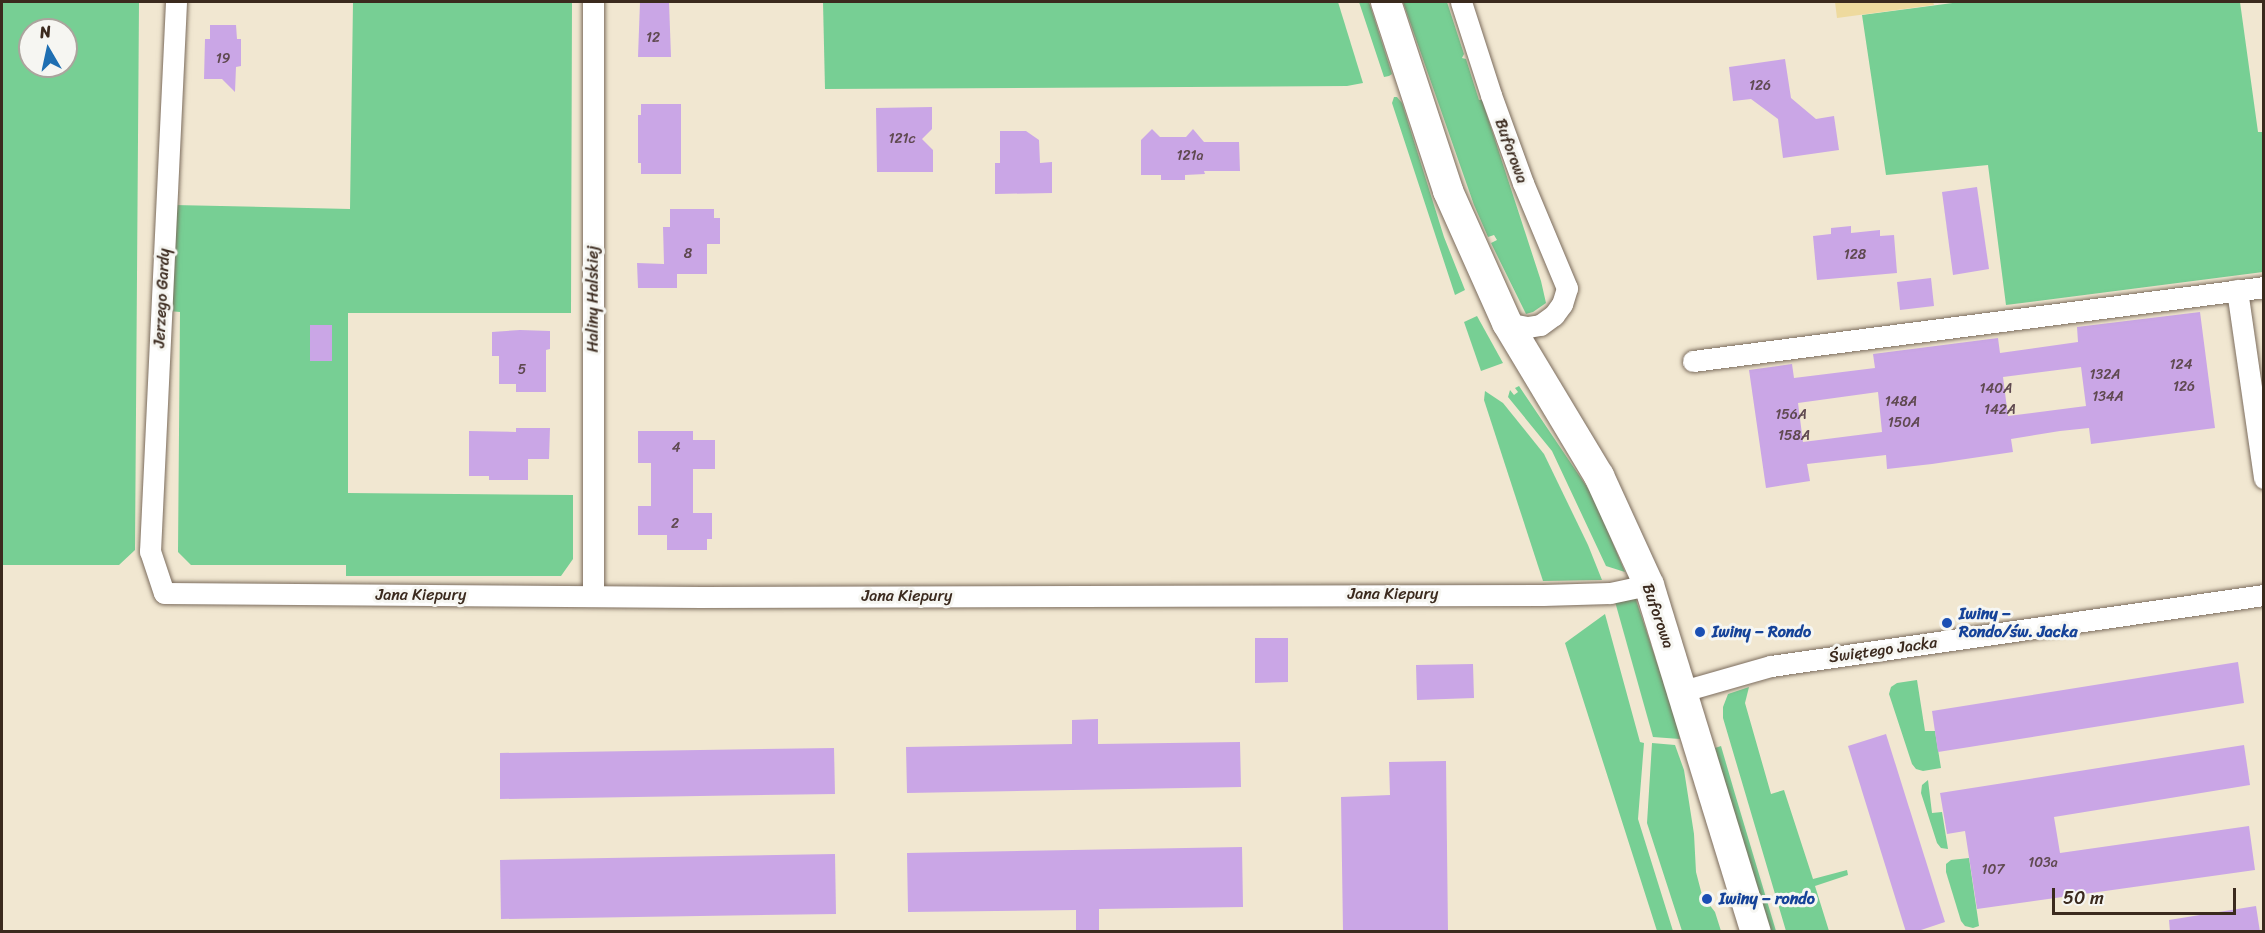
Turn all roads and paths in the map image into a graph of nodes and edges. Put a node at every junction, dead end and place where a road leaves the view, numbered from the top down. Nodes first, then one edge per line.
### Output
1 (176, 2) edge
2 (594, 2) edge
3 (1386, 2) edge
4 (1461, 2) edge
5 (2264, 287) edge
6 (2237, 290) junction
7 (1506, 323) junction
8 (1693, 361) dead end
9 (2264, 478) edge
10 (1648, 585) junction
11 (164, 593) joint
12 (593, 596) junction
13 (2264, 596) edge
14 (1683, 691) junction
15 (1756, 932) edge

1 - 11 street, Jerzego Gardy
2 - 12 street, Haliny Halskiej
3 - 7 main road, Buforowa
4 - 7 street, Buforowa
5 - 6 street
6 - 8 street
6 - 9 street
7 - 10 main road, Buforowa
10 - 12 street, Jana Kiepury
10 - 14 main road, Buforowa
11 - 12 street, Jana Kiepury
13 - 14 street, Świętego Jacka
14 - 15 main road, Buforowa

